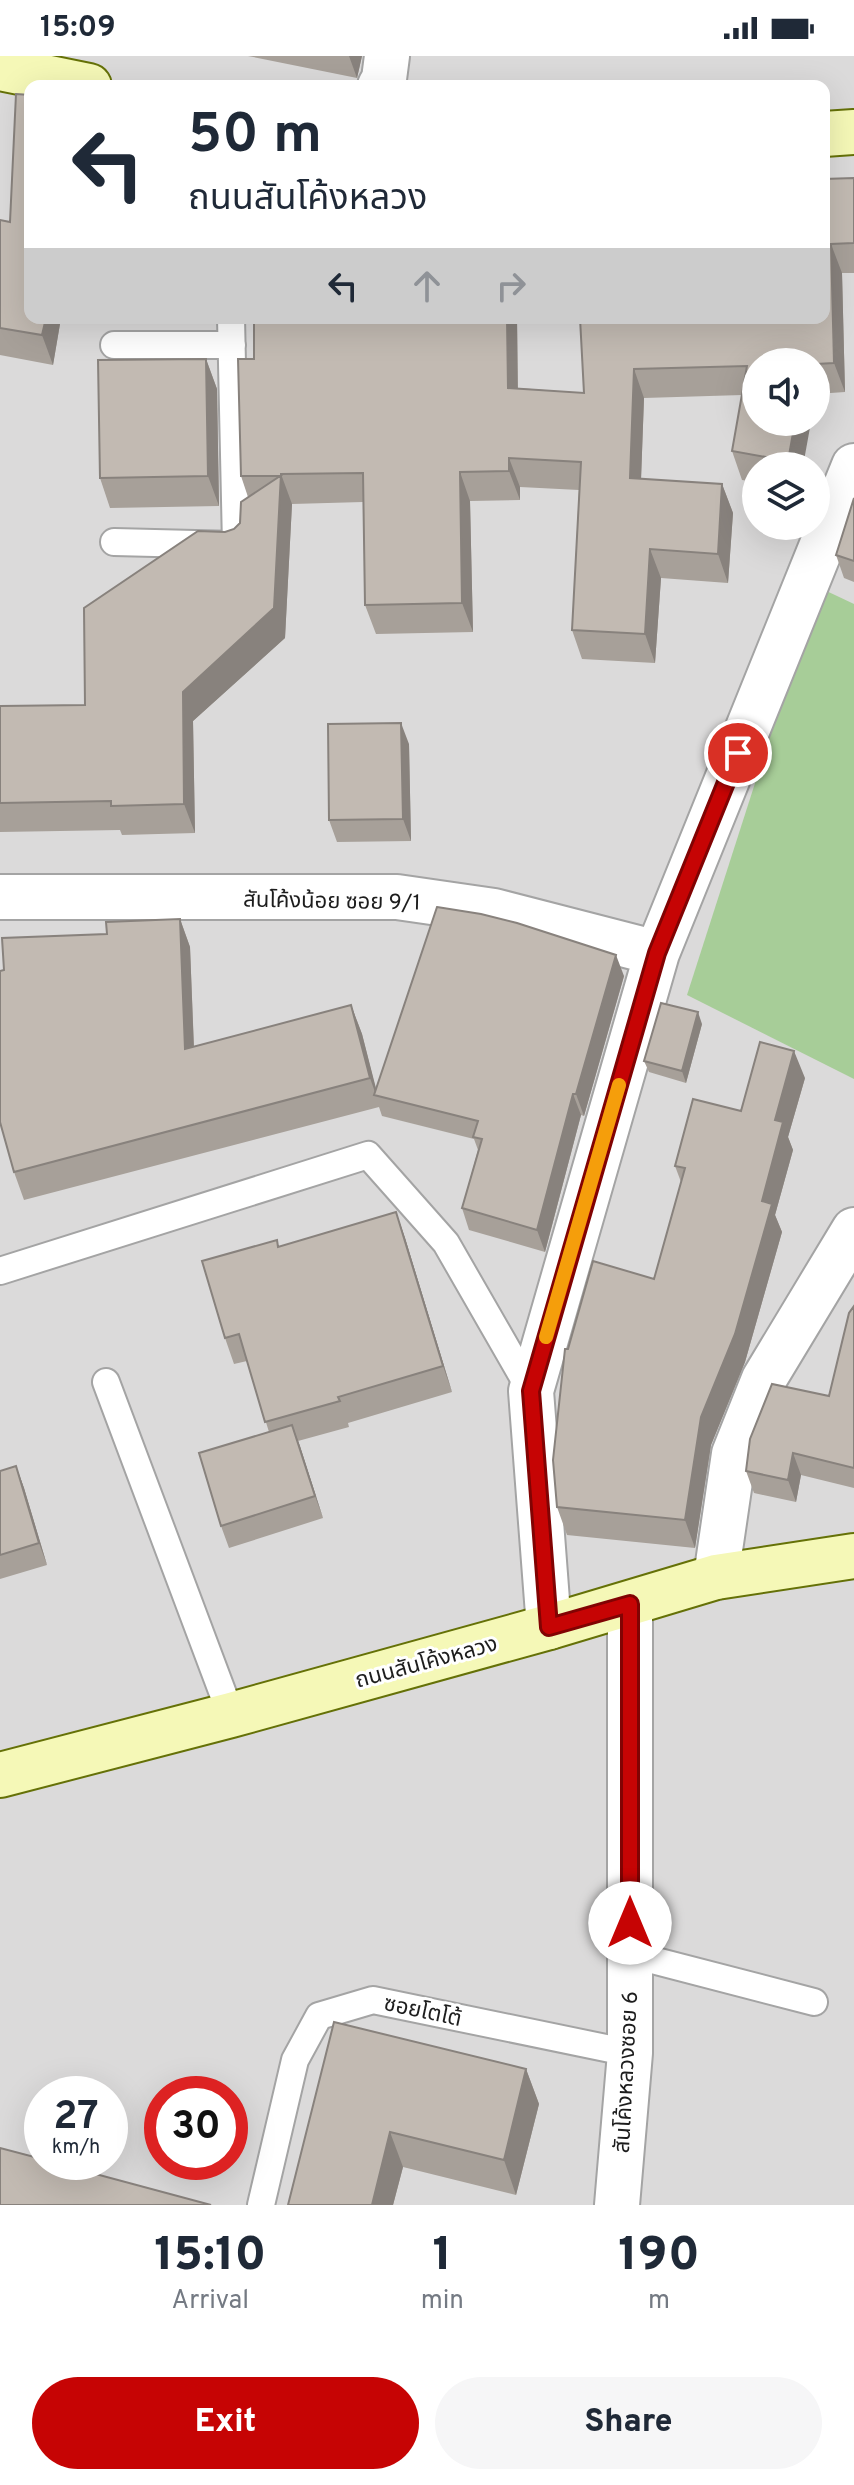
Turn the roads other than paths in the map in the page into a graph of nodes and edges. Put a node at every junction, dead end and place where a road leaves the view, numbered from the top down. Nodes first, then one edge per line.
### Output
1 (387, 56) edge
2 (0, 68) edge
3 (59, 80) edge
4 (383, 80) edge
5 (854, 132) edge
6 (830, 134) edge
7 (231, 324) edge
8 (114, 345) dead end
9 (232, 345) junction
10 (854, 466) edge
11 (114, 542) dead end
12 (0, 897) edge
13 (657, 953) junction
14 (854, 1230) edge
15 (0, 1271) edge
16 (106, 1382) dead end
17 (531, 1391) junction
18 (854, 1556) edge
19 (716, 1577) junction
20 (630, 1604) junction
21 (549, 1627) junction
22 (231, 1715) junction
23 (0, 1775) edge
24 (629, 1954) junction
25 (814, 2002) dead end
26 (630, 2053) junction
27 (261, 2205) edge
28 (617, 2205) edge

1 - 4 street
2 - 3 street
5 - 6 street
7 - 9 lane
8 - 9 lane
9 - 11 lane
10 - 13 street
12 - 13 street, สันโค้งน้อย ซอย 9/1
13 - 17 street
14 - 19 street
15 - 17 lane
16 - 22 lane
17 - 21 street
18 - 19 street, ถนนสันโค้งหลวง
19 - 20 street, ถนนสันโค้งหลวง
20 - 21 street, ถนนสันโค้งหลวง
20 - 24 street, สันโค้งหลวงซอย 6
21 - 22 street, ถนนสันโค้งหลวง
22 - 23 street, ถนนสันโค้งหลวง
24 - 25 lane
24 - 26 street, สันโค้งหลวงซอย 6
26 - 27 lane, ซอยโตโต้
26 - 28 street, สันโค้งหลวงซอย 6

